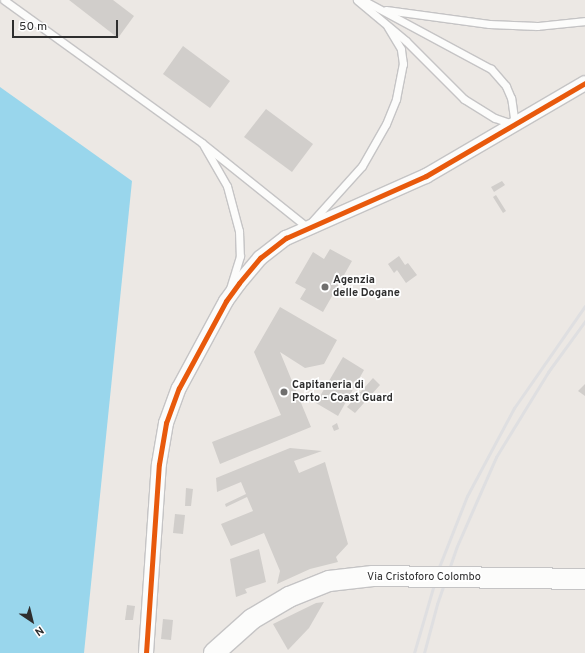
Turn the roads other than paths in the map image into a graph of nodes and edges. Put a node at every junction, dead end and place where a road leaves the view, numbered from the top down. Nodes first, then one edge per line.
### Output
1 (4, 0) edge
2 (357, 0) edge
3 (363, 0) edge
4 (381, 10) junction
5 (585, 21) edge
6 (388, 27) junction
7 (585, 83) edge
8 (515, 125) junction
9 (202, 143) junction
10 (307, 227) junction
11 (226, 301) junction
12 (585, 579) edge
13 (146, 653) edge
14 (214, 653) edge

1 - 9 lane
2 - 6 lane
3 - 4 lane
4 - 5 lane
4 - 8 lane
6 - 8 lane
6 - 10 lane
7 - 8 street
8 - 10 street
9 - 10 lane
9 - 11 lane
10 - 11 street
11 - 13 street
12 - 14 main road, Via Cristoforo Colombo, bridge

